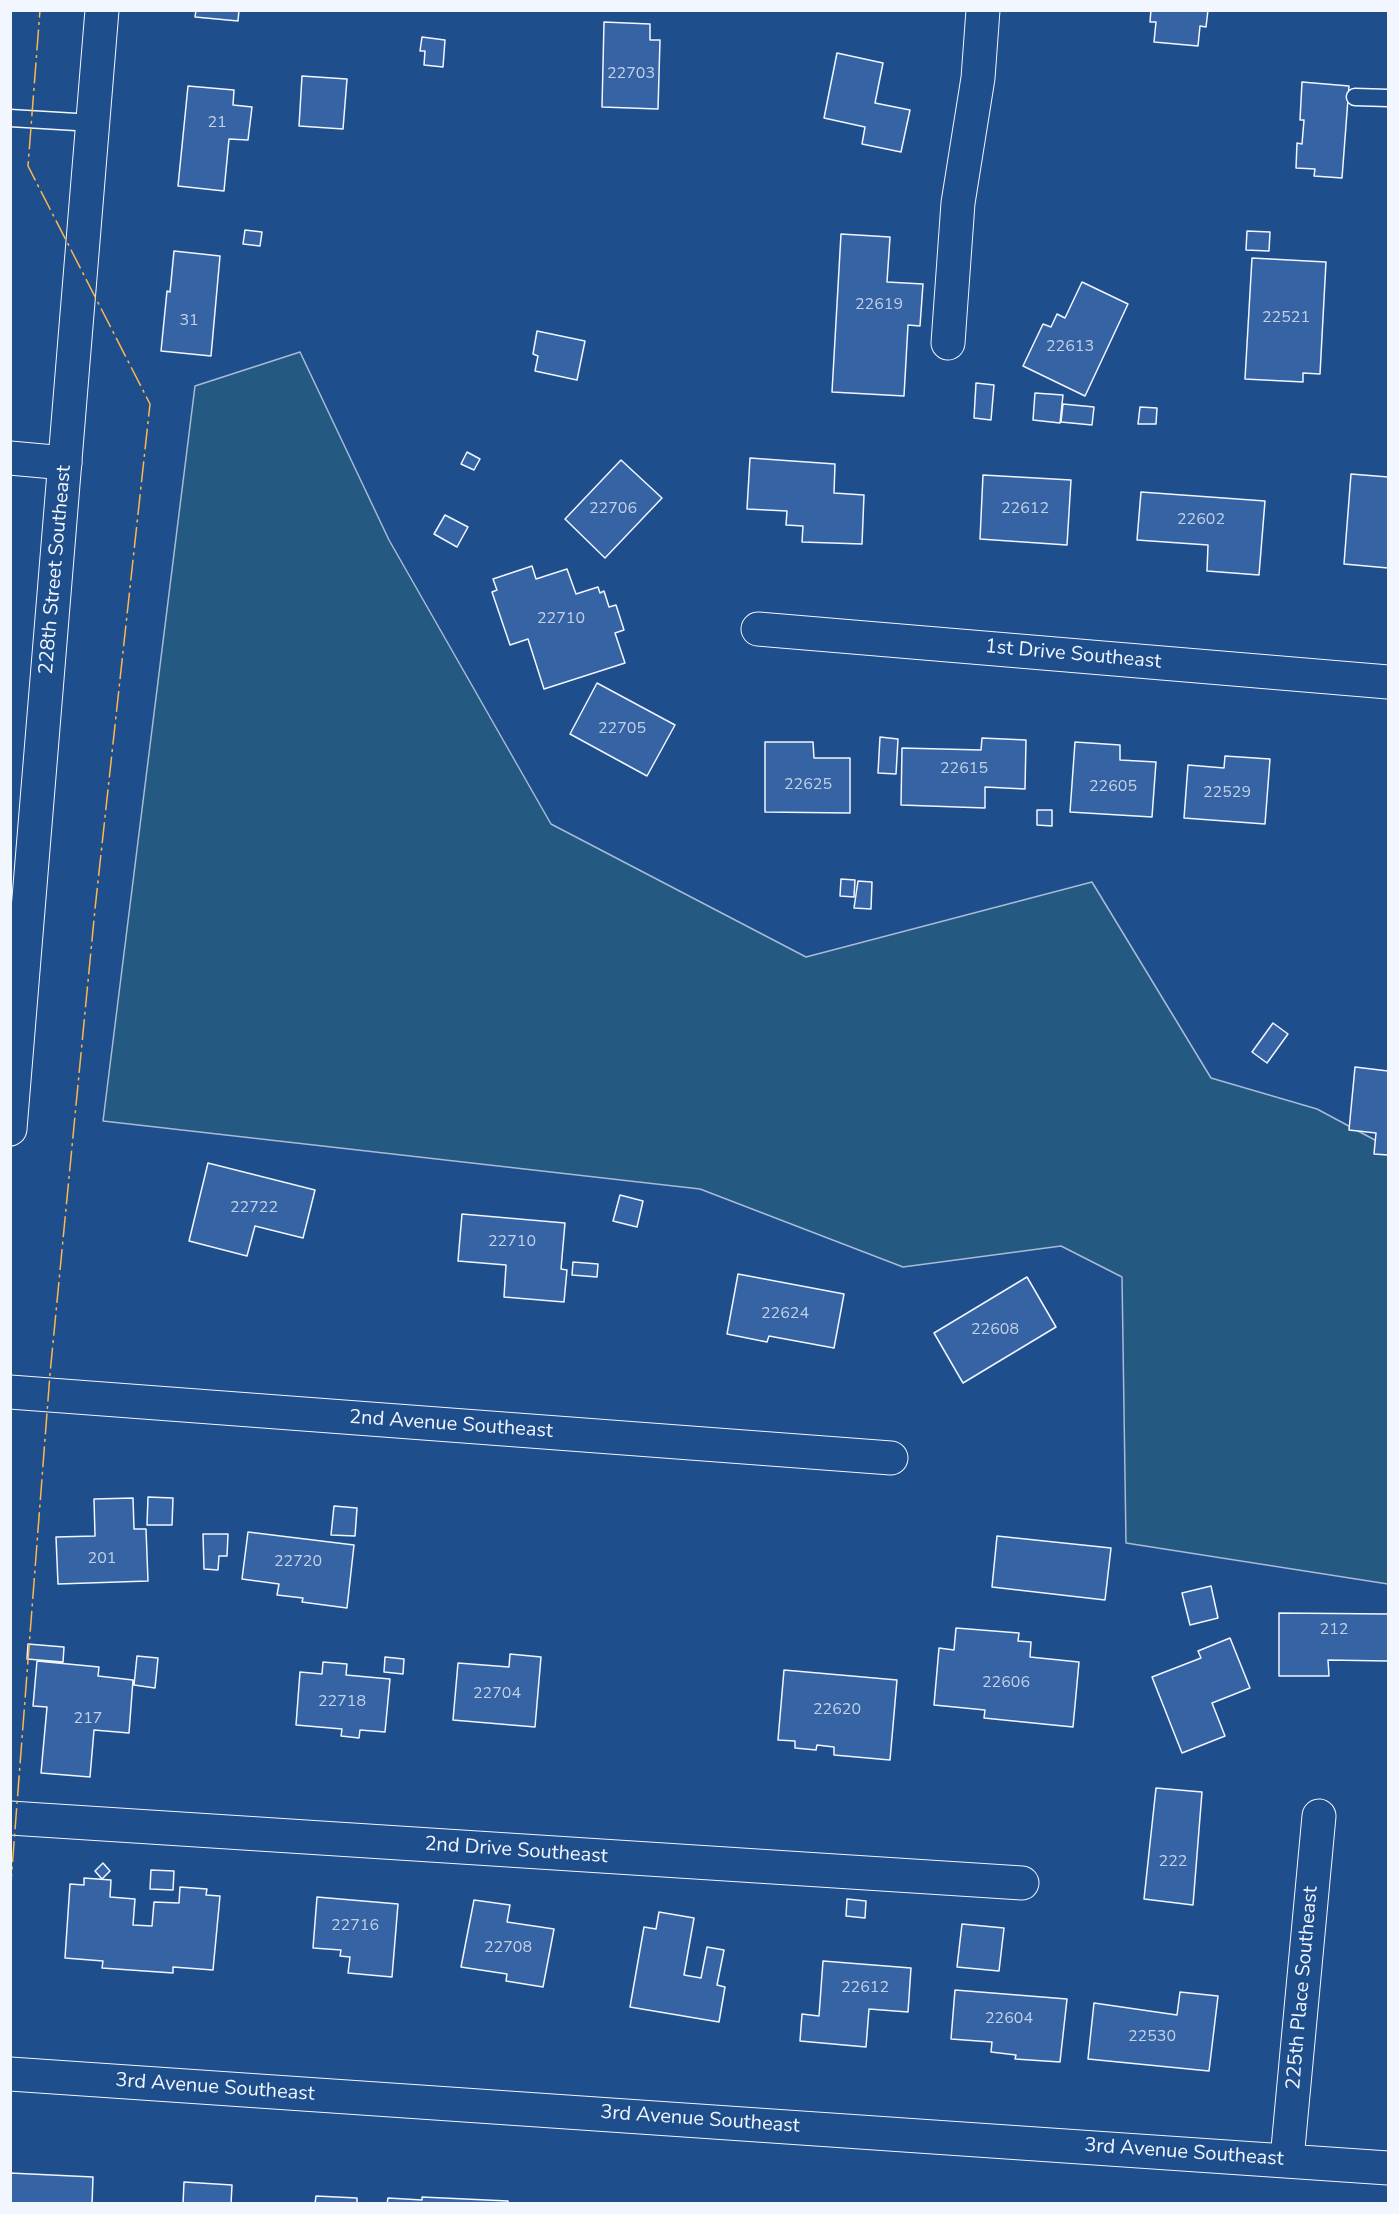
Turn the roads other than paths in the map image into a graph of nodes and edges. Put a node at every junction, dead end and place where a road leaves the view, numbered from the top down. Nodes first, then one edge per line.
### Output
1 (102, 10) edge
2 (983, 10) edge
3 (1355, 97) dead end
4 (1389, 98) edge
5 (10, 118) edge
6 (93, 123) junction
7 (948, 343) dead end
8 (10, 458) edge
9 (65, 463) junction
10 (758, 629) dead end
11 (1389, 682) edge
12 (10, 1129) edge
13 (10, 1392) edge
14 (891, 1458) dead end
15 (1319, 1816) dead end
16 (10, 1818) edge
17 (1022, 1883) dead end
18 (10, 2074) edge
19 (1287, 2159) junction
20 (1389, 2168) edge

1 - 6 street, 228th Street Southeast
2 - 7 street
3 - 4 lane
5 - 6 lane
6 - 9 street, 228th Street Southeast
8 - 9 street
9 - 12 street, 228th Street Southeast
10 - 11 street, 1st Drive Southeast
13 - 14 street, 2nd Avenue Southeast
15 - 19 street, 225th Place Southeast
16 - 17 street, 2nd Drive Southeast
18 - 19 street, 3rd Avenue Southeast
19 - 20 street, 3rd Avenue Southeast

